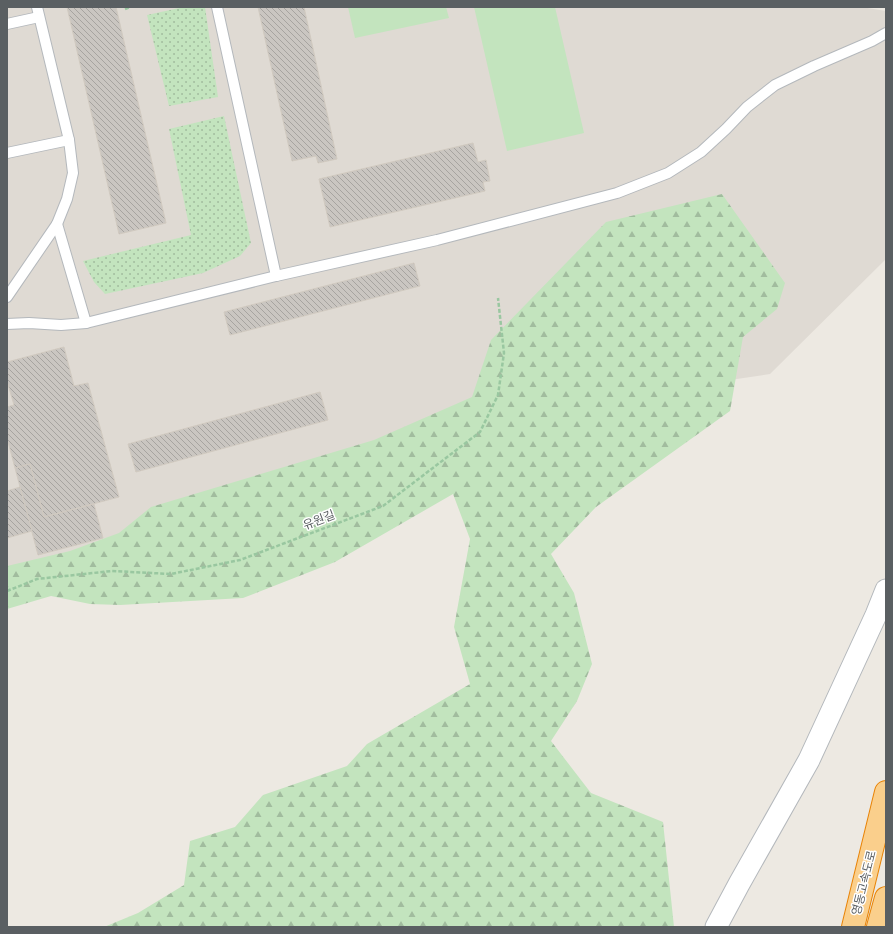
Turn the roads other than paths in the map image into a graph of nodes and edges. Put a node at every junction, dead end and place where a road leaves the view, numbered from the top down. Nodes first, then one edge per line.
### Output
1 (217, 7) edge
2 (38, 12) edge
3 (7, 24) edge
4 (886, 33) edge
5 (69, 140) junction
6 (7, 153) edge
7 (57, 224) junction
8 (276, 276) junction
9 (7, 297) edge
10 (86, 323) junction
11 (7, 324) edge
12 (886, 590) edge
13 (886, 792) edge
14 (886, 898) edge
15 (716, 927) edge
16 (853, 927) edge
17 (878, 927) edge

1 - 8 lane
2 - 3 lane
2 - 5 lane
4 - 8 lane
5 - 6 lane
5 - 7 lane
7 - 9 lane
7 - 10 lane
8 - 10 lane
10 - 11 lane
12 - 15 street
13 - 16 highway, 영동고속도로
14 - 17 highway, 영동고속도로

